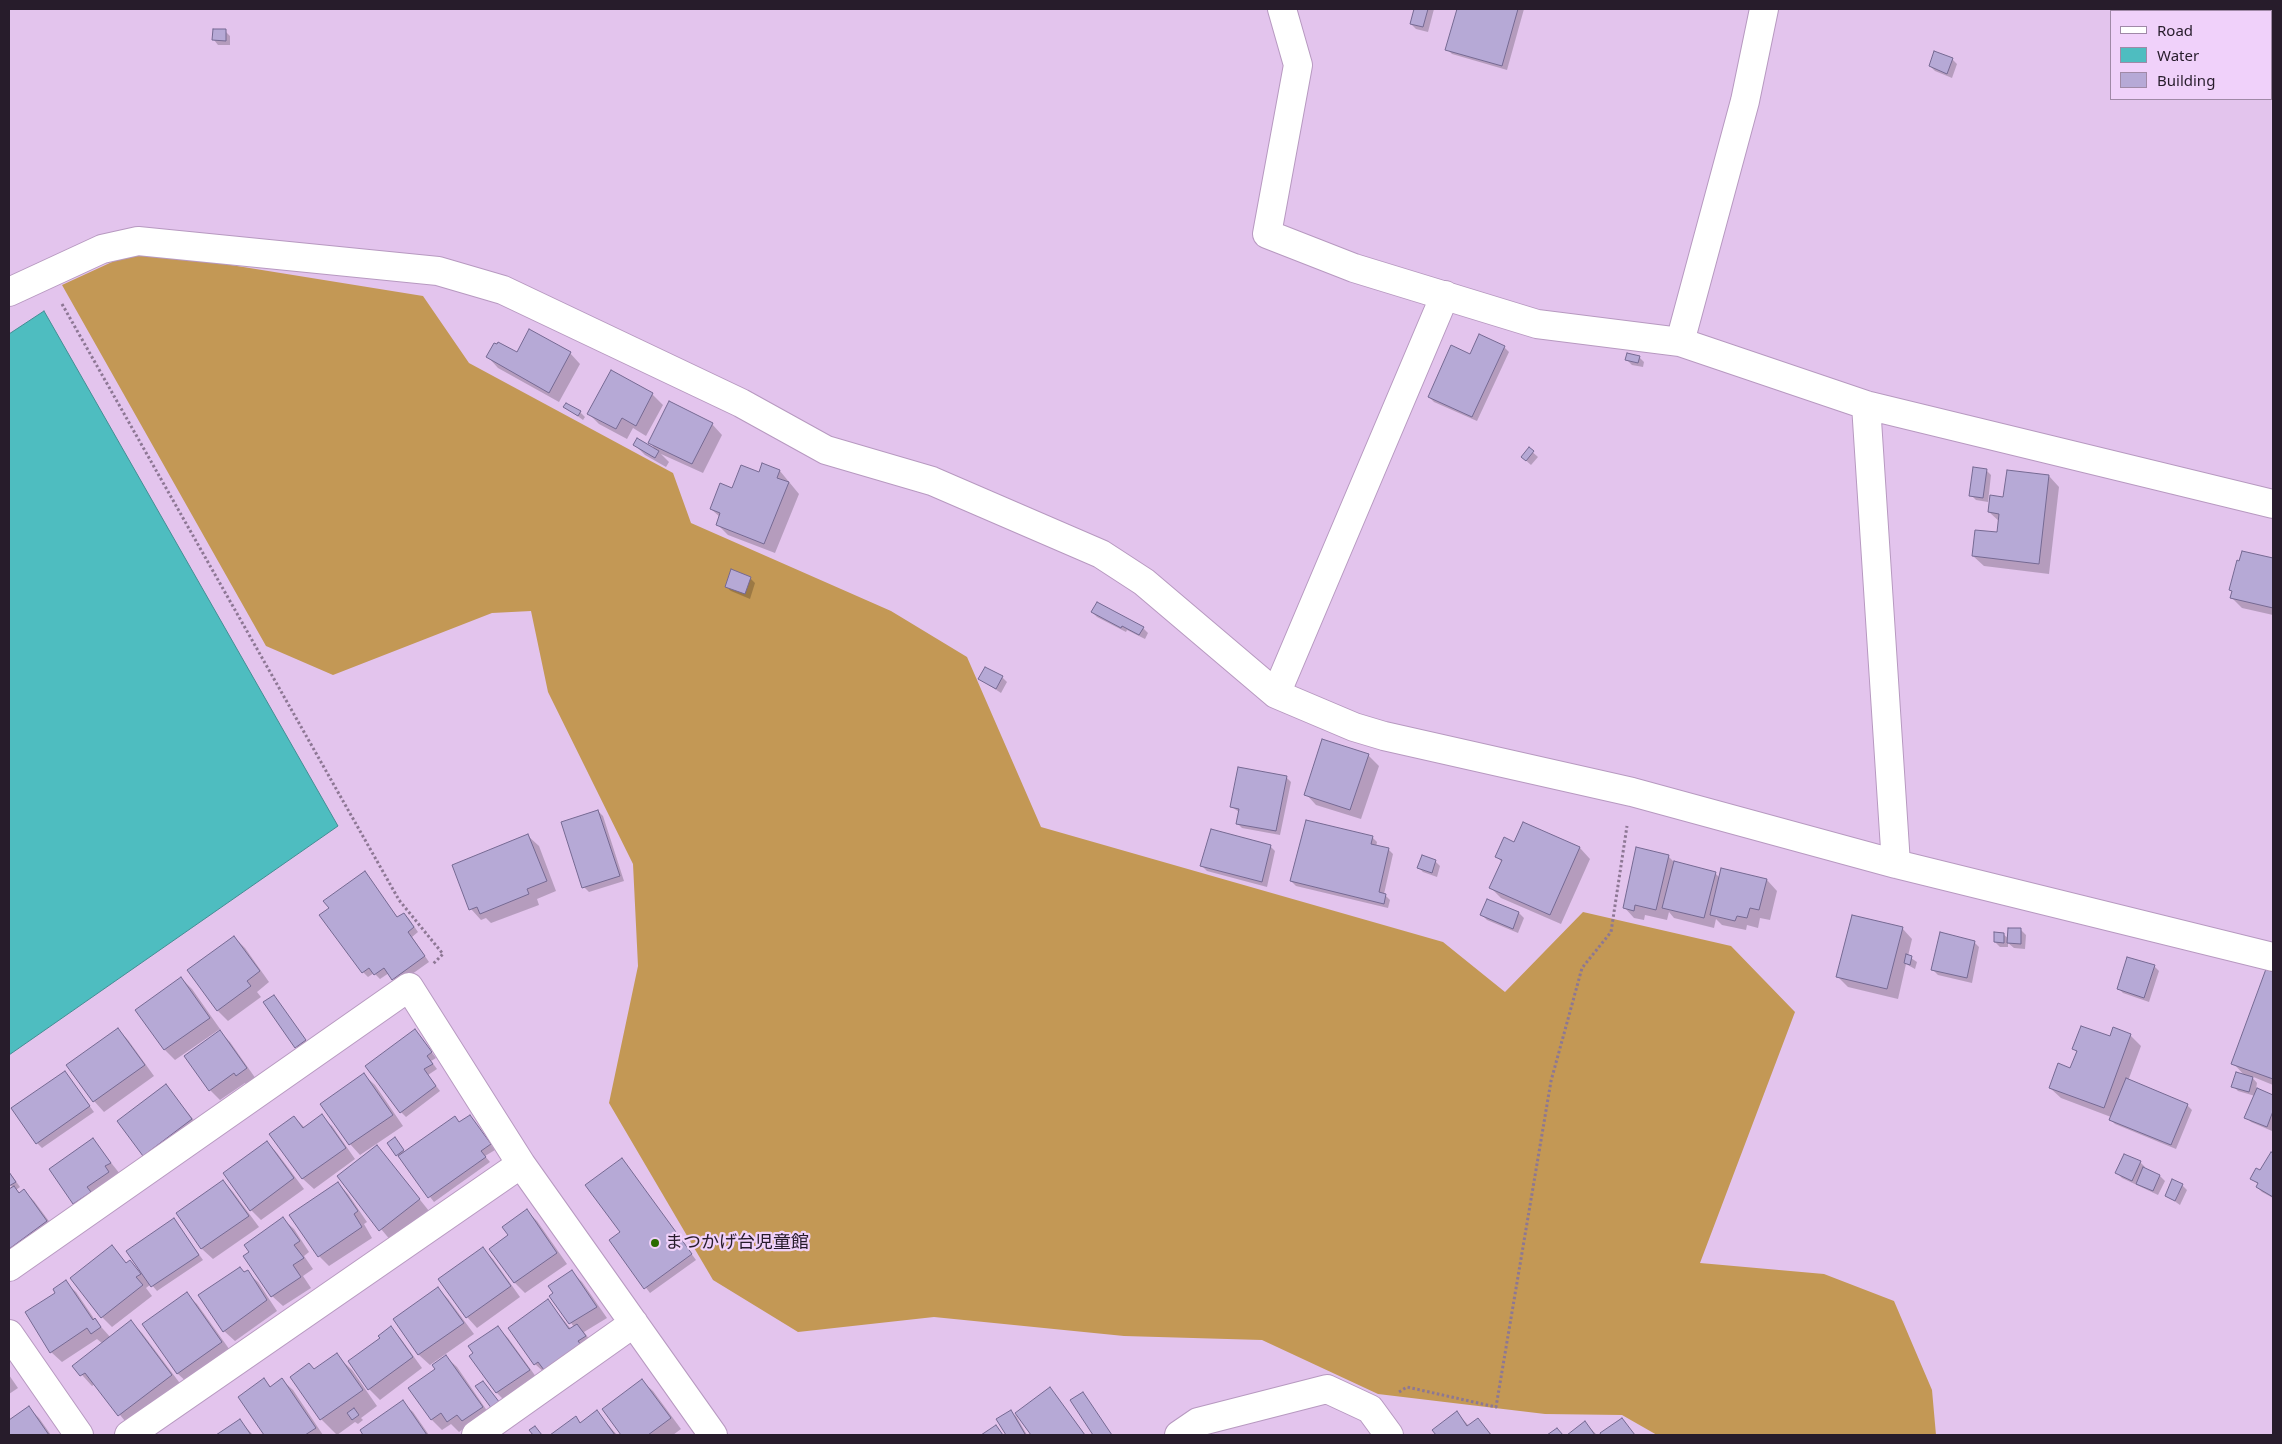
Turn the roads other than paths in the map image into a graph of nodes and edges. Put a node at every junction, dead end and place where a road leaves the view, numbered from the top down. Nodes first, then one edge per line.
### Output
1 (1282, 9) edge
2 (1764, 9) edge
3 (9, 292) edge
4 (1445, 295) junction
5 (1680, 342) junction
6 (1866, 405) junction
7 (2273, 504) edge
8 (1276, 694) junction
9 (1896, 864) junction
10 (2273, 957) edge
11 (521, 1164) junction
12 (9, 1267) edge
13 (634, 1323) junction
14 (9, 1334) edge
15 (79, 1435) edge
16 (129, 1435) edge
17 (476, 1435) edge
18 (713, 1435) edge
19 (1179, 1435) edge
20 (1389, 1435) edge

1 - 4 street
2 - 5 street
3 - 8 street
4 - 5 street
4 - 8 street
5 - 6 street
6 - 7 street
6 - 9 street
8 - 9 street
9 - 10 street
11 - 12 street
11 - 13 street
11 - 16 street
13 - 17 street
13 - 18 street
14 - 15 street
19 - 20 street

